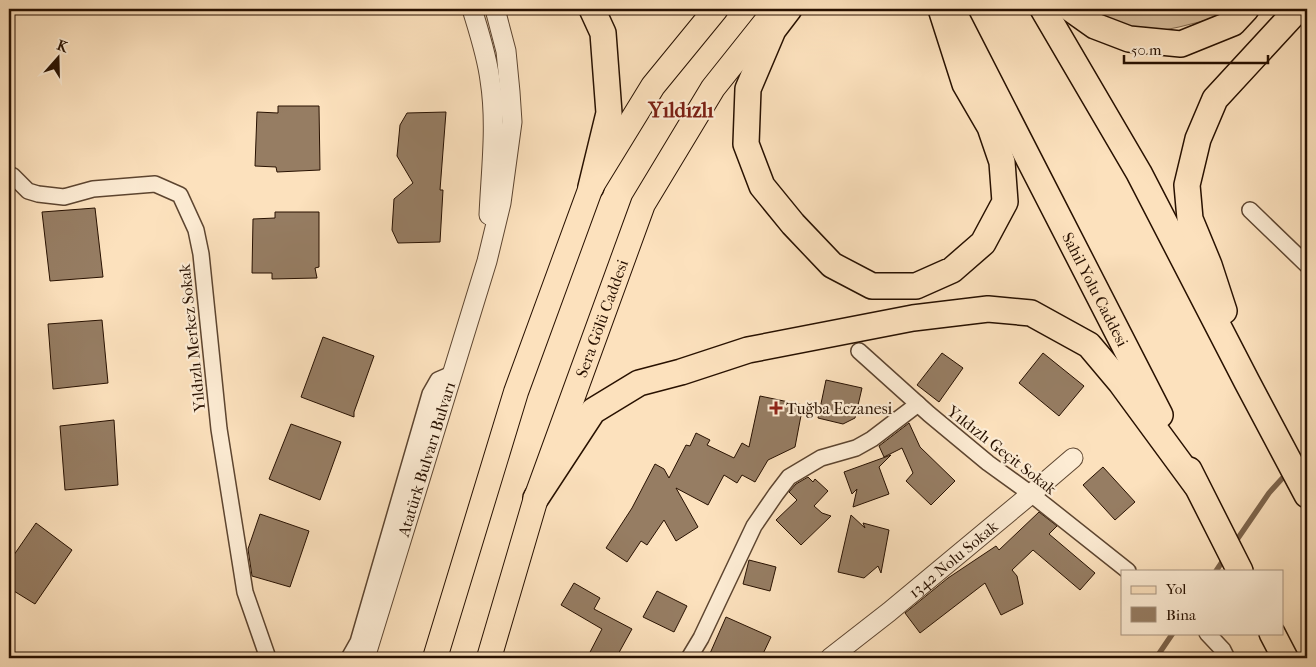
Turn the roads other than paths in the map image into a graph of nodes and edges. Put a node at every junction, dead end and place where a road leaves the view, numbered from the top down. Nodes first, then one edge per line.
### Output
1 (472, 9) edge
2 (495, 9) edge
3 (592, 9) edge
4 (716, 9) edge
5 (776, 9) edge
6 (789, 9) edge
7 (941, 9) edge
8 (952, 9) edge
9 (1043, 9) edge
10 (1071, 9) edge
11 (1246, 9) edge
12 (1298, 9) edge
13 (9, 174) edge
14 (591, 187) junction
15 (1250, 210) dead end
16 (487, 261) junction
17 (1307, 265) edge
18 (859, 351) dead end
19 (452, 374) junction
20 (1247, 382) junction
21 (918, 404) junction
22 (1073, 458) dead end
23 (1196, 485) junction
24 (1031, 494) junction
25 (1307, 495) edge
26 (536, 498) junction
27 (1127, 570) edge
28 (1239, 570) edge
29 (1209, 634) edge
30 (1273, 634) edge
31 (268, 658) edge
32 (349, 658) edge
33 (365, 658) edge
34 (435, 658) edge
35 (489, 658) edge
36 (690, 658) edge
37 (830, 658) edge
38 (1227, 658) edge
39 (1285, 658) edge

1 - 16 street, Atatürk Bulvarı Bulvarı
2 - 16 street, Atatürk Bulvarı Bulvarı
3 - 14 highway
4 - 14 main road
5 - 26 main road, Sera Gölü Caddesi
6 - 7 highway
8 - 23 highway, Sahil Yolu Caddesi
9 - 20 highway
10 - 11 highway
12 - 20 highway
13 - 31 street, Yıldızlı Merkez Sokak
14 - 34 main road
15 - 17 street
16 - 19 street, Atatürk Bulvarı Bulvarı
18 - 21 street, Yıldızlı Geçit Sokak
19 - 32 street
19 - 33 street, Atatürk Bulvarı Bulvarı
20 - 25 highway
21 - 24 street, Yıldızlı Geçit Sokak
21 - 36 street
22 - 24 street, 1342 Nolu Sokak
23 - 26 highway
23 - 28 highway, Sahil Yolu Caddesi
24 - 27 street, Yıldızlı Geçit Sokak
24 - 37 street, 1342 Nolu Sokak
26 - 35 main road, Sera Gölü Caddesi
29 - 38 street
30 - 39 highway

